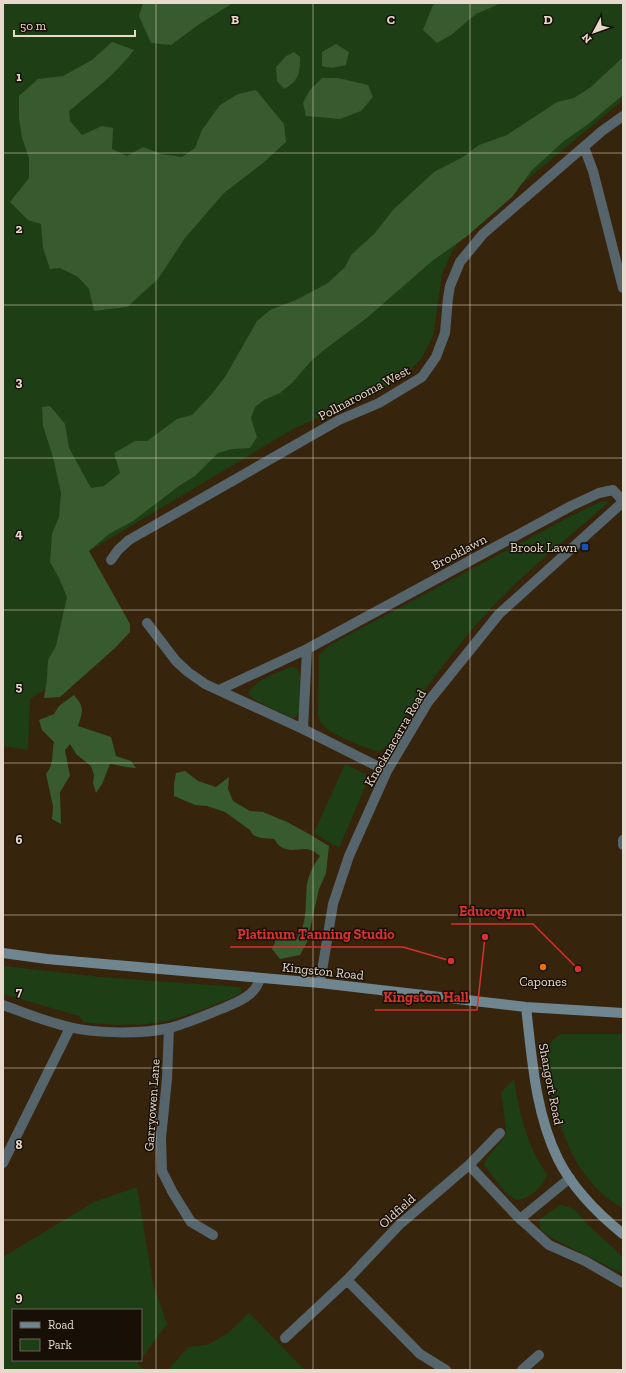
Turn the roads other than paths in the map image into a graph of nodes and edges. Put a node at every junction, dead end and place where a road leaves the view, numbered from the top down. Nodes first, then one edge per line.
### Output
1 (623, 116) edge
2 (584, 147) junction
3 (623, 288) edge
4 (623, 502) edge
5 (111, 560) dead end
6 (147, 623) dead end
7 (307, 649) junction
8 (219, 690) junction
9 (303, 729) junction
10 (387, 771) junction
11 (623, 840) edge
12 (623, 845) edge
13 (3, 953) edge
14 (260, 978) junction
15 (320, 983) junction
16 (3, 1005) edge
17 (526, 1007) junction
18 (623, 1013) edge
19 (70, 1028) junction
20 (169, 1028) junction
21 (500, 1133) dead end
22 (3, 1163) edge
23 (469, 1165) junction
24 (570, 1178) junction
25 (520, 1218) junction
26 (623, 1234) edge
27 (213, 1235) dead end
28 (347, 1280) junction
29 (623, 1283) edge
30 (285, 1338) dead end
31 (539, 1355) dead end
32 (446, 1370) edge
33 (522, 1370) edge

1 - 2 street, Pollnarooma West
2 - 3 street
2 - 5 street, Pollnarooma West
4 - 7 street, Brooklawn
4 - 10 street, Knocknacarra Road
6 - 8 street
7 - 8 street, Brooklawn
7 - 9 street
8 - 9 street
9 - 10 street
10 - 15 street, Knocknacarra Road
11 - 12 street
13 - 14 main road, Kingston Road
14 - 15 main road, Kingston Road
14 - 20 street
15 - 17 main road, Kingston Road
16 - 19 street
17 - 18 main road, Kingston Road
17 - 24 main road, Shangort Road
19 - 20 street
19 - 22 street
20 - 27 street, Garryowen Lane
21 - 23 street, Oldfield
23 - 25 street
23 - 28 street, Oldfield
24 - 25 street
24 - 26 main road, Shangort Road
25 - 29 street
28 - 30 street, Oldfield
28 - 32 street
31 - 33 street

